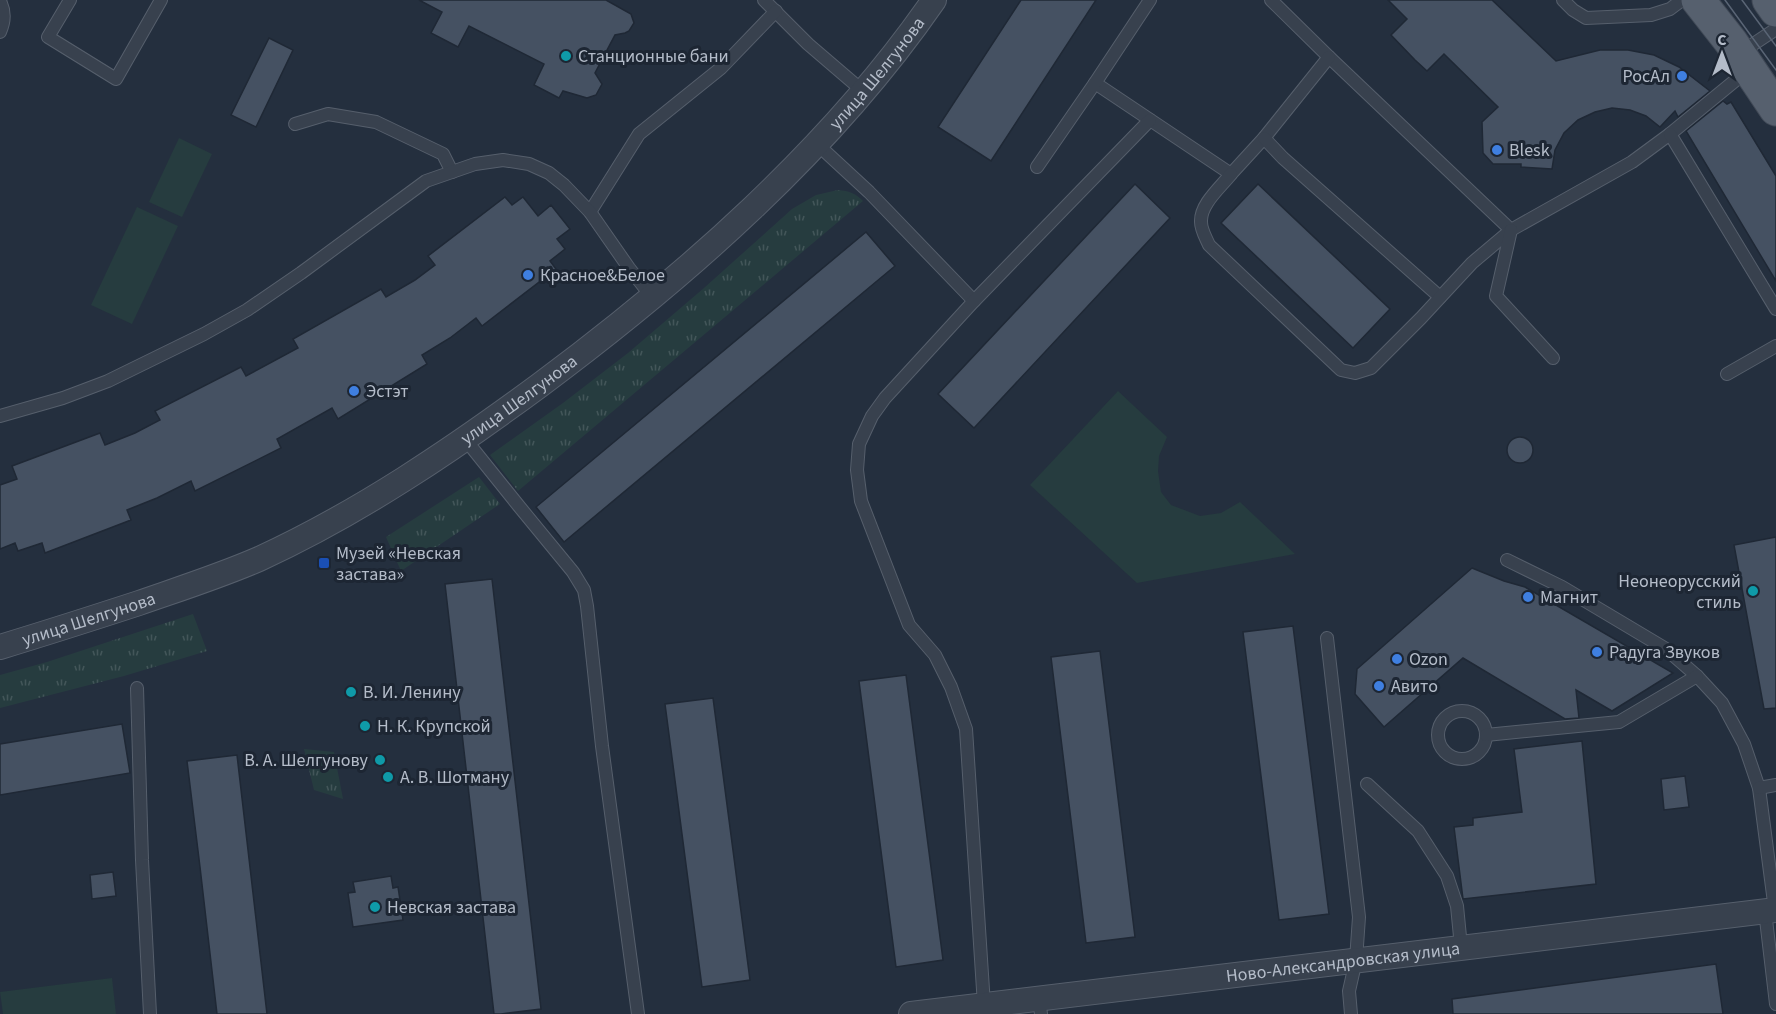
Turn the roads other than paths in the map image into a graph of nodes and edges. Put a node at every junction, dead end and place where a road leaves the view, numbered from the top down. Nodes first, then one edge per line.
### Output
1 (70, 0) edge
2 (161, 0) edge
3 (764, 0) edge
4 (934, 0) edge
5 (1150, 0) edge
6 (1271, 0) edge
7 (1563, 0) edge
8 (1682, 0) edge
9 (1698, 0) edge
10 (1769, 0) edge
11 (0, 1) edge
12 (1776, 10) edge
13 (776, 12) junction
14 (1776, 29) edge
15 (0, 32) edge
16 (1329, 57) junction
17 (1744, 61) junction
18 (1095, 83) junction
19 (864, 92) junction
20 (1776, 109) edge
21 (1150, 120) junction
22 (295, 124) dead end
23 (1670, 134) junction
24 (1264, 138) junction
25 (817, 144) junction
26 (1037, 167) dead end
27 (452, 172) junction
28 (1232, 174) junction
29 (590, 212) junction
30 (1511, 230) junction
31 (652, 297) junction
32 (1440, 297) junction
33 (974, 301) junction
34 (1776, 309) edge
35 (1776, 346) edge
36 (1553, 358) dead end
37 (1727, 374) dead end
38 (0, 416) edge
39 (465, 439) junction
40 (1507, 560) dead end
41 (1327, 638) dead end
42 (0, 647) edge
43 (1697, 675) junction
44 (137, 688) dead end
45 (1486, 735) junction
46 (1367, 784) dead end
47 (1776, 785) edge
48 (1759, 788) junction
49 (1772, 911) edge
50 (1461, 947) junction
51 (1356, 960) junction
52 (1776, 1004) edge
53 (984, 1005) junction
54 (1040, 1006) edge
55 (150, 1014) edge
56 (638, 1014) edge
57 (911, 1014) edge
58 (1351, 1014) edge

1 - 2 lane
3 - 13 lane
4 - 19 street, улица Шелгунова
5 - 18 lane
6 - 16 lane
7 - 8 lane
9 - 17 main road
10 - 12 main road
11 - 15 lane
13 - 19 lane
13 - 29 lane
14 - 17 lane
16 - 24 lane
16 - 30 lane
17 - 20 main road
17 - 23 lane
18 - 21 lane
18 - 26 lane
19 - 25 street, улица Шелгунова
21 - 28 lane
21 - 33 lane
22 - 27 lane
23 - 30 lane
23 - 34 lane
24 - 28 lane
24 - 32 lane
25 - 31 street, улица Шелгунова
25 - 33 lane
27 - 29 lane
27 - 38 lane
28 - 32 lane
29 - 31 lane
30 - 32 lane
30 - 36 lane
31 - 39 street, улица Шелгунова
33 - 53 lane
35 - 37 lane
39 - 42 street, улица Шелгунова
39 - 56 lane
40 - 43 lane
41 - 51 lane
43 - 45 lane
43 - 48 lane
44 - 55 lane
45 - 45 lane
46 - 50 lane
47 - 48 lane
48 - 49 lane
49 - 50 street, Ново-Александровская улица
49 - 52 lane
50 - 51 street, Ново-Александровская улица
51 - 54 street, Ново-Александровская улица
51 - 58 lane
53 - 54 street, Ново-Александровская улица
53 - 57 street, Ново-Александровская улица

